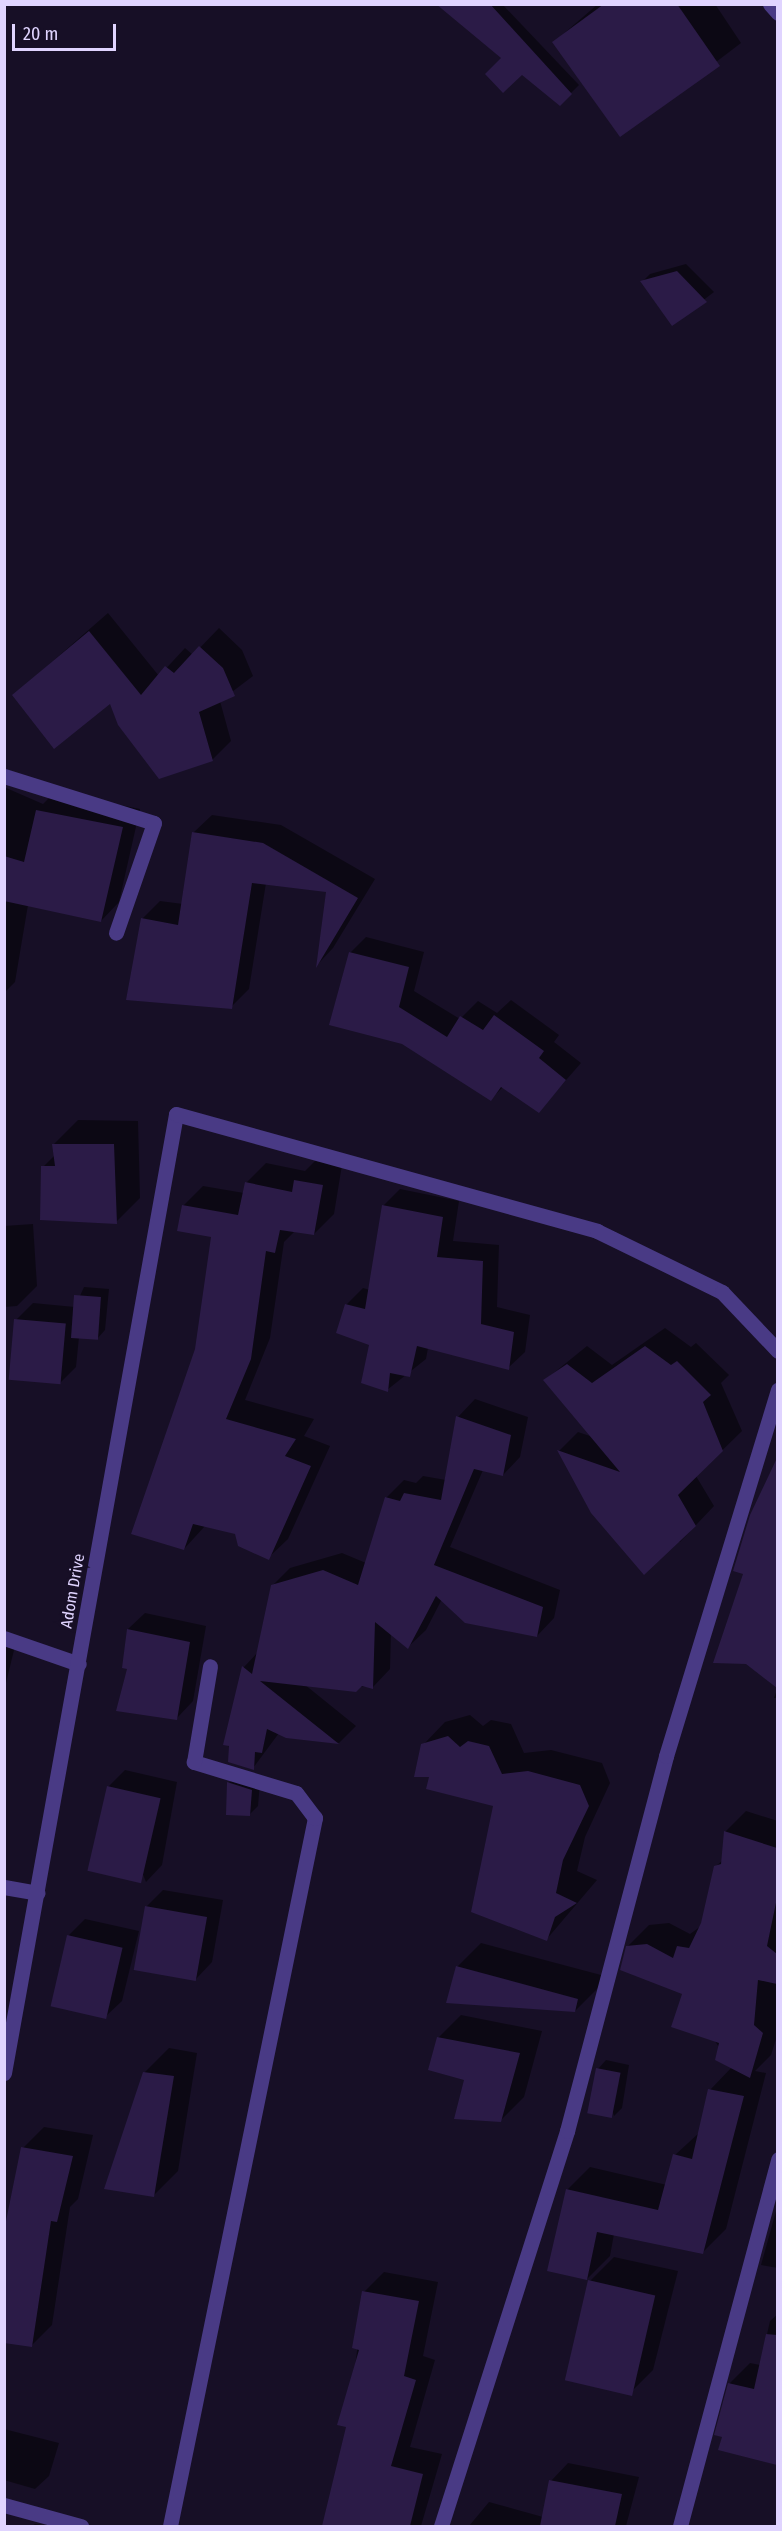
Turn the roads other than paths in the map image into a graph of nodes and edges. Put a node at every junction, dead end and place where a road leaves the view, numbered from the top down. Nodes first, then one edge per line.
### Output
1 (4, 776) edge
2 (116, 933) dead end
3 (777, 1351) edge
4 (777, 1390) edge
5 (4, 1638) edge
6 (79, 1664) junction
7 (210, 1666) dead end
8 (4, 1887) edge
9 (37, 1893) junction
10 (4, 2073) edge
11 (777, 2159) edge
12 (4, 2505) edge
13 (81, 2526) edge
14 (170, 2526) edge
15 (441, 2526) edge
16 (680, 2526) edge

1 - 2 street
3 - 6 street, Adom Drive
4 - 15 street
5 - 6 street
6 - 9 street, Adom Drive
7 - 14 street
8 - 9 street
9 - 10 street, Adom Drive
11 - 16 street
12 - 13 street

